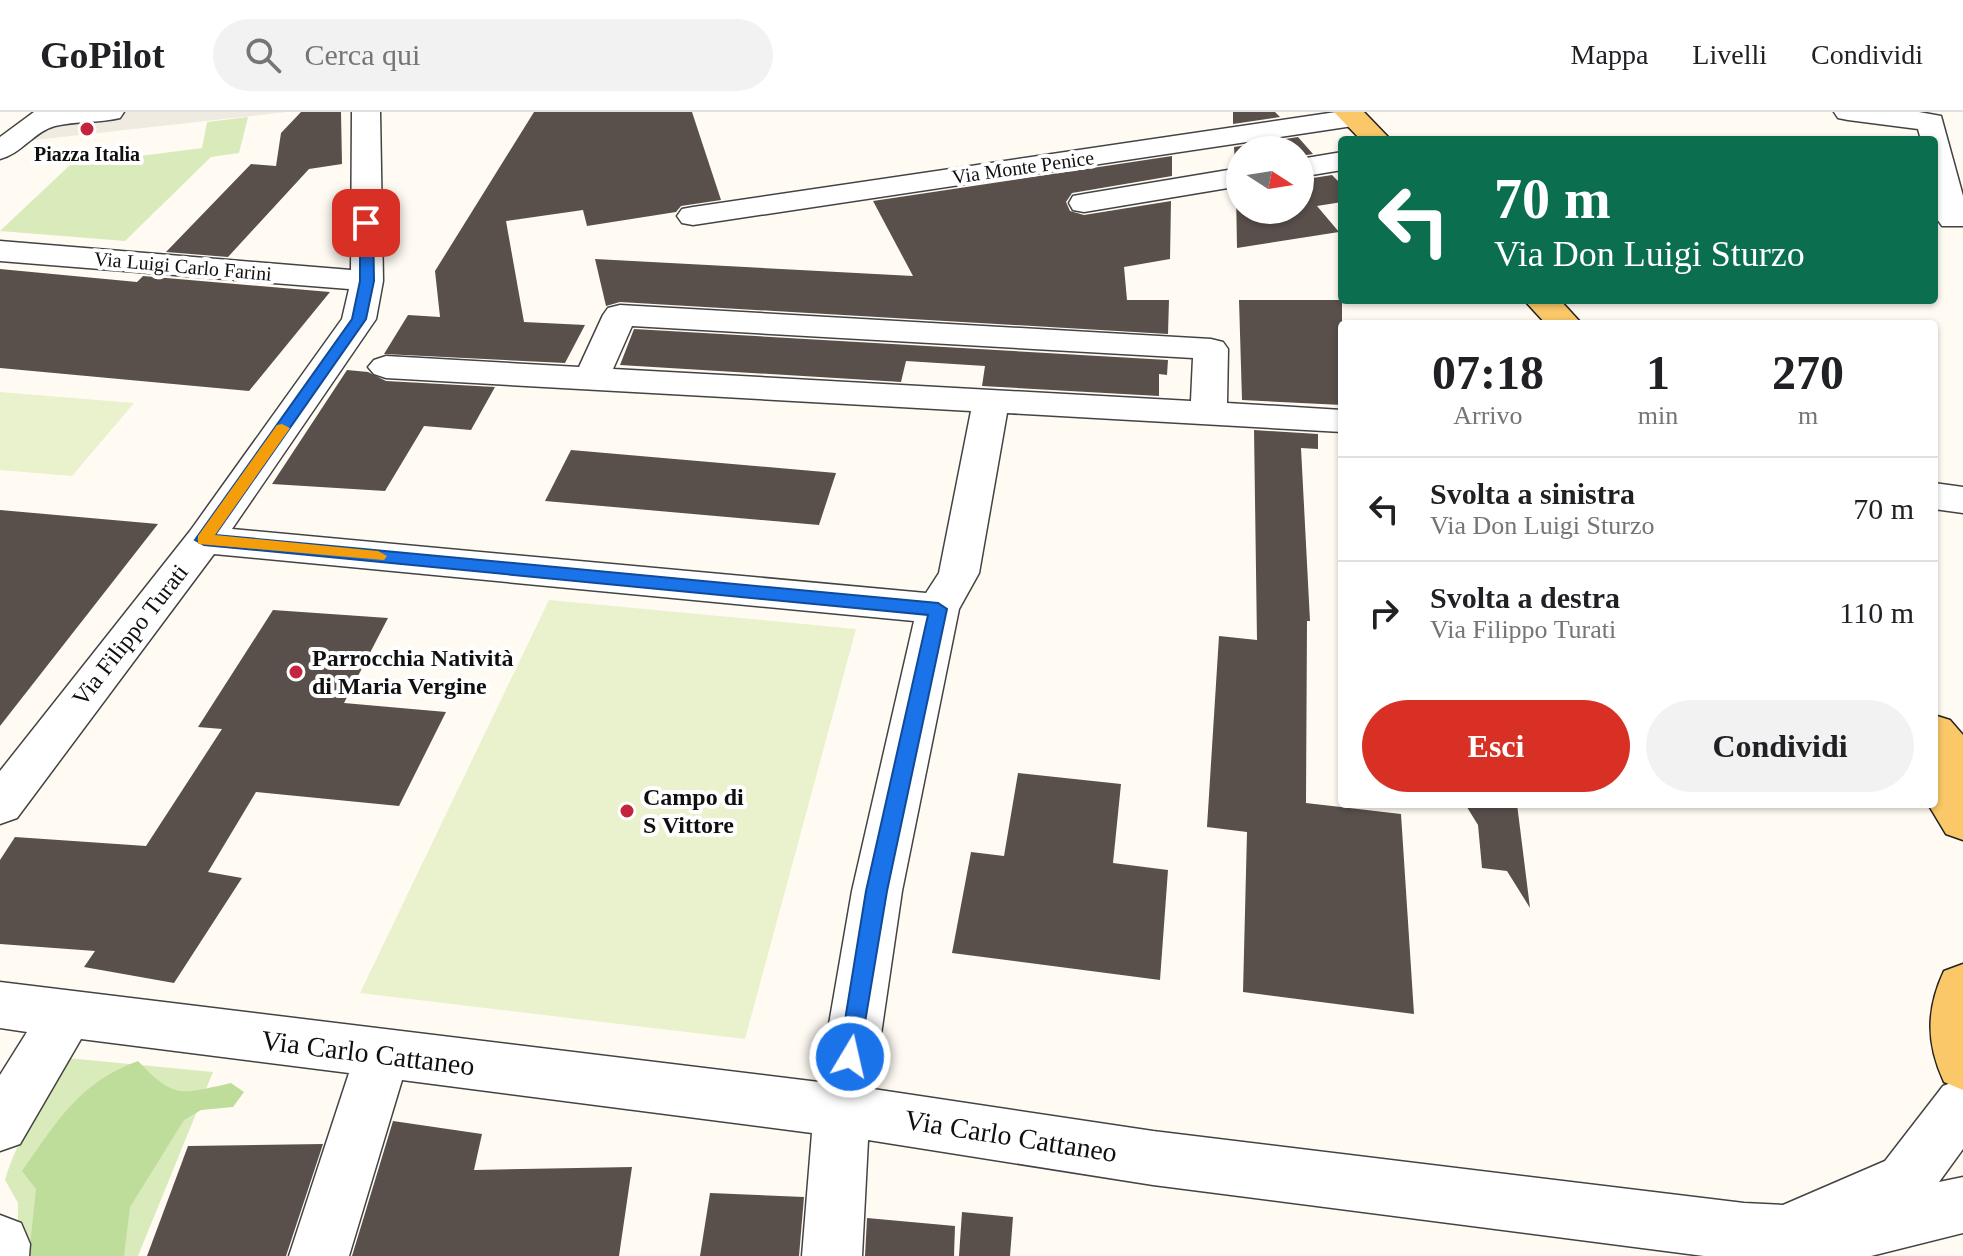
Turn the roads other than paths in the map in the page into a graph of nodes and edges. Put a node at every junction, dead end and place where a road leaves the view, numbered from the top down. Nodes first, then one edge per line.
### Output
1 (110, 112) edge
2 (366, 112) edge
3 (1848, 112) edge
4 (1350, 115) edge
5 (46, 116) edge
6 (1163, 118) dead end
7 (1373, 136) edge
8 (1934, 136) edge
9 (1178, 144) junction
10 (0, 150) edge
11 (1938, 157) edge
12 (1338, 162) edge
13 (1314, 166) edge
14 (1226, 179) edge
15 (1084, 203) dead end
16 (693, 216) dead end
17 (1950, 218) edge
18 (0, 251) edge
19 (367, 281) junction
20 (1545, 304) edge
21 (1561, 320) edge
22 (956, 334) junction
23 (591, 379) junction
24 (942, 398) junction
25 (991, 401) junction
26 (1209, 413) junction
27 (1338, 421) edge
28 (980, 459) junction
29 (1938, 497) edge
30 (1963, 500) edge
31 (204, 540) junction
32 (938, 609) junction
33 (1938, 737) edge
34 (20, 750) edge
35 (1963, 767) edge
36 (1938, 780) edge
37 (0, 805) edge
38 (1963, 821) edge
39 (1963, 987) edge
40 (0, 1005) edge
41 (67, 1014) junction
42 (382, 1056) junction
43 (1963, 1065) edge
44 (1963, 1104) edge
45 (842, 1113) junction
46 (0, 1125) edge
47 (1963, 1205) edge
48 (1820, 1242) edge
49 (0, 1244) edge
50 (0, 1254) edge
51 (319, 1256) edge
52 (832, 1256) edge

1 - 5 street
2 - 19 street, Via Filippo Turati
3 - 8 street
4 - 7 main road
4 - 9 street, Via Monte Penice
5 - 10 street
6 - 9 street
9 - 16 street, Via Monte Penice
11 - 17 street
12 - 13 street
14 - 15 street
18 - 19 street, Via Luigi Carlo Farini
19 - 31 street, Via Filippo Turati
20 - 21 main road
22 - 23 street
22 - 24 street
22 - 26 street
23 - 24 street
23 - 28 street
24 - 25 street
25 - 26 street
25 - 28 street
26 - 27 street
28 - 32 street
29 - 30 street
31 - 32 street
31 - 34 street, Via Filippo Turati
32 - 45 street
33 - 35 main road
34 - 37 street, Via Filippo Turati
36 - 38 main road
39 - 43 main road
40 - 41 street, Via Carlo Cattaneo
41 - 42 street, Via Carlo Cattaneo
41 - 46 street
42 - 45 street, Via Carlo Cattaneo
42 - 51 street
44 - 48 street, Via Carlo Cattaneo
45 - 48 street, Via Carlo Cattaneo
45 - 52 street
47 - 48 street, Via Carlo Cattaneo
49 - 50 street

